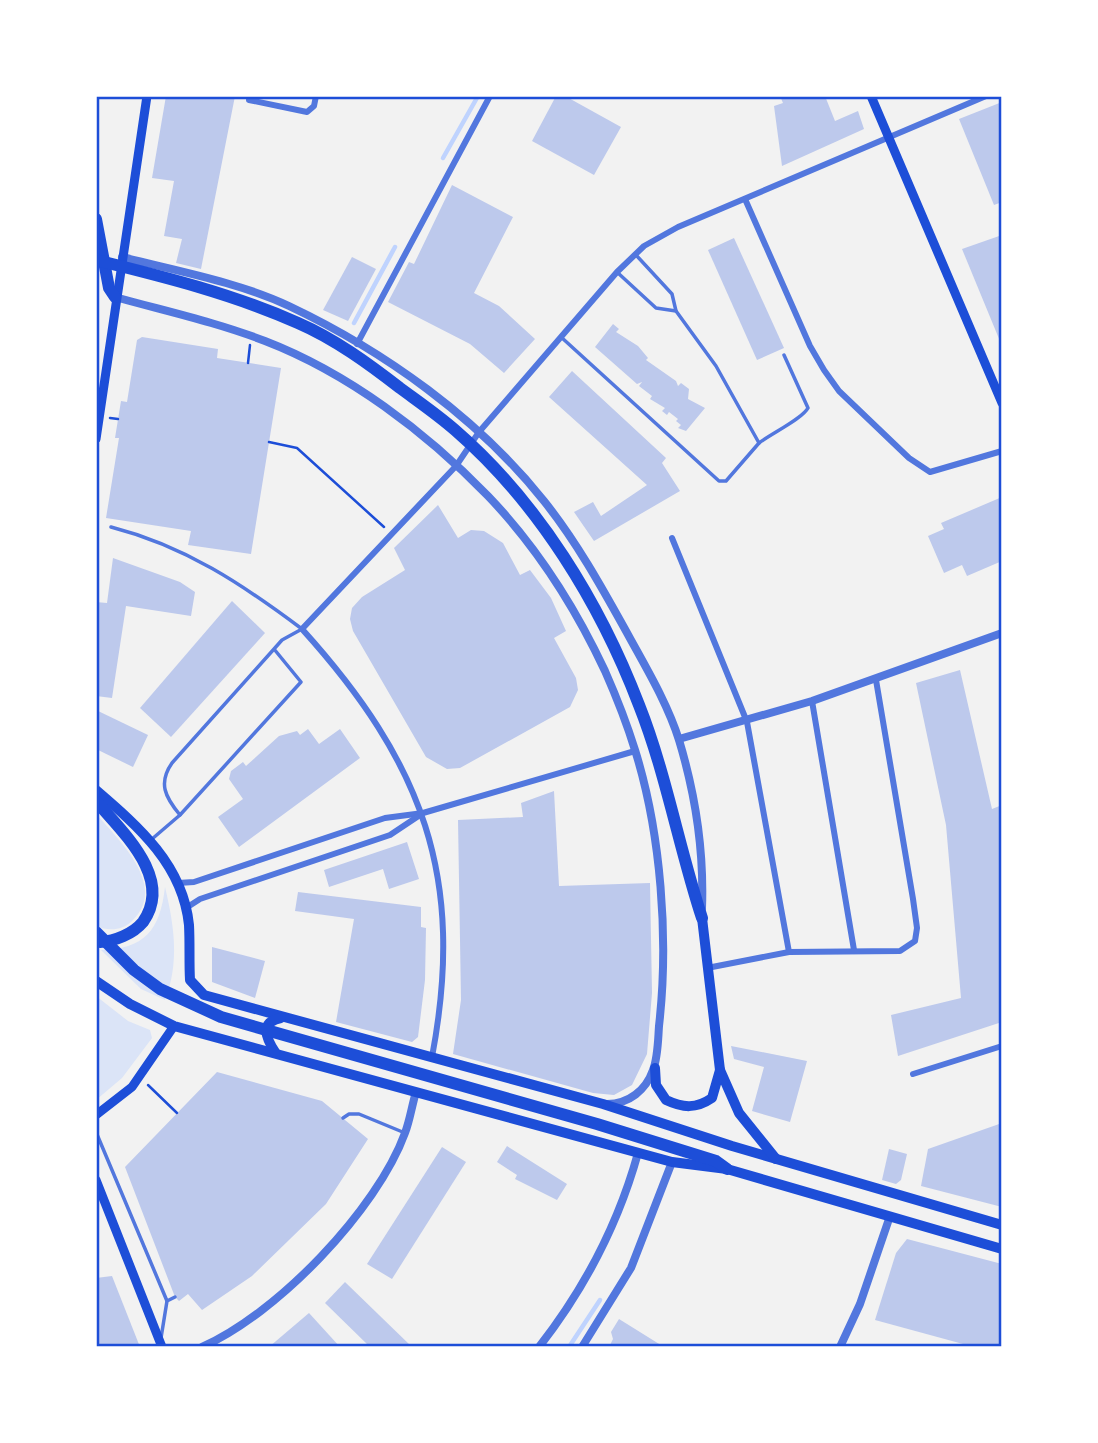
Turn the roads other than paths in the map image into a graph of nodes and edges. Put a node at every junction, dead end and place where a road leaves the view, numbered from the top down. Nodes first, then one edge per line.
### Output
1 (147, 96) edge
2 (316, 96) edge
3 (490, 96) edge
4 (871, 96) edge
5 (986, 96) edge
6 (250, 98) edge
7 (887, 136) junction
8 (745, 199) junction
9 (96, 219) edge
10 (635, 254) junction
11 (122, 257) junction
12 (96, 260) edge
13 (617, 272) junction
14 (115, 298) junction
15 (676, 311) junction
16 (561, 337) junction
17 (357, 344) junction
18 (784, 355) dead end
19 (1002, 403) edge
20 (479, 432) junction
21 (96, 439) edge
22 (759, 443) junction
23 (1002, 451) edge
24 (456, 466) junction
25 (111, 527) dead end
26 (672, 538) dead end
27 (302, 629) junction
28 (1002, 633) edge
29 (274, 649) junction
30 (876, 680) junction
31 (812, 701) junction
32 (747, 722) junction
33 (679, 739) junction
34 (635, 751) junction
35 (96, 790) edge
36 (96, 801) edge
37 (424, 813) junction
38 (180, 815) junction
39 (150, 840) junction
40 (178, 883) junction
41 (186, 908) junction
42 (702, 918) junction
43 (96, 932) edge
44 (96, 943) edge
45 (854, 950) junction
46 (789, 952) junction
47 (707, 968) junction
48 (96, 981) edge
49 (285, 1017) junction
50 (174, 1026) junction
51 (1002, 1046) edge
52 (275, 1052) junction
53 (432, 1057) junction
54 (655, 1068) junction
55 (720, 1070) junction
56 (913, 1074) dead end
57 (416, 1092) junction
58 (603, 1104) junction
59 (96, 1115) edge
60 (343, 1118) dead end
61 (96, 1132) edge
62 (405, 1133) junction
63 (638, 1153) junction
64 (777, 1160) junction
65 (672, 1162) junction
66 (727, 1169) junction
67 (96, 1180) edge
68 (890, 1216) junction
69 (1002, 1225) edge
70 (1002, 1249) edge
71 (175, 1297) dead end
72 (167, 1301) junction
73 (161, 1345) edge
74 (202, 1347) edge
75 (539, 1347) edge
76 (582, 1347) edge
77 (840, 1347) edge

1 - 11 main road
2 - 6 street
3 - 17 street
4 - 7 main road
5 - 7 street
7 - 8 street
7 - 19 main road
8 - 10 street
8 - 23 street
9 - 14 highway
10 - 13 street
10 - 15 lane
11 - 14 main road
11 - 17 street
12 - 42 highway
13 - 15 lane
13 - 16 street
14 - 21 main road
14 - 24 street
15 - 22 lane
16 - 20 street
16 - 22 lane
17 - 20 street
18 - 22 lane
20 - 24 street
20 - 33 street
24 - 27 street
24 - 34 street
25 - 27 lane
26 - 32 street
27 - 29 lane
27 - 37 street
28 - 30 street
29 - 38 lane
29 - 38 lane
30 - 31 street
30 - 45 street
31 - 32 street
31 - 45 street
32 - 33 street
32 - 46 street
33 - 42 street
34 - 37 street
34 - 54 street
35 - 39 main road
36 - 44 highway
37 - 40 street
37 - 41 street
37 - 53 street
38 - 39 lane
39 - 40 main road
40 - 41 main road
41 - 49 main road
42 - 47 main road
43 - 66 highway
45 - 46 street
46 - 47 street
47 - 55 main road
48 - 50 main road
49 - 52 main road
49 - 53 main road
50 - 52 main road
50 - 59 main road
51 - 56 street
52 - 57 main road
53 - 58 main road
54 - 55 main road
54 - 58 street
55 - 64 main road
57 - 62 street
57 - 63 main road
58 - 64 main road
60 - 62 lane
61 - 72 lane
62 - 74 street
63 - 65 main road
63 - 75 street
64 - 69 main road
65 - 66 main road
65 - 76 street
66 - 68 main road
67 - 73 main road
68 - 70 main road
68 - 77 street
71 - 72 lane
72 - 73 lane

